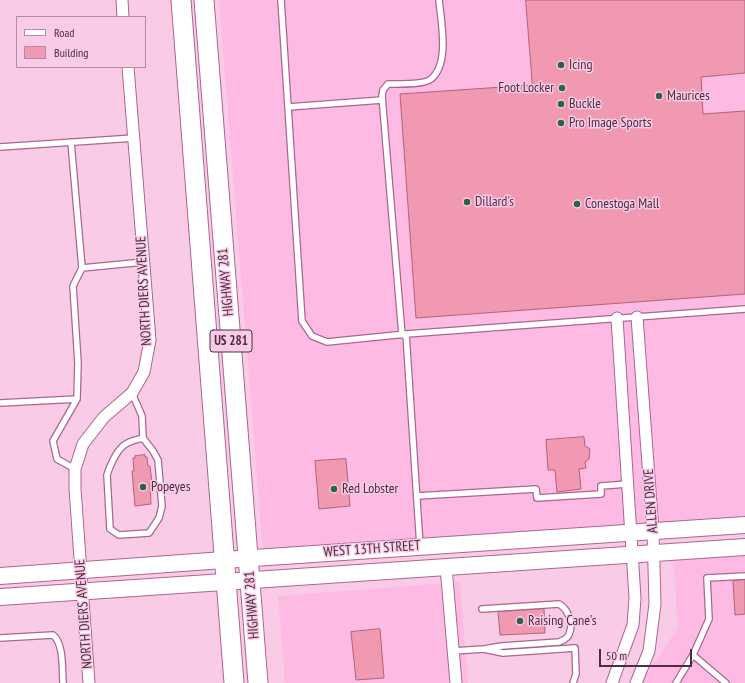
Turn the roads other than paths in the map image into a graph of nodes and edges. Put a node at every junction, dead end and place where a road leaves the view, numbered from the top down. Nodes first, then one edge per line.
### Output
1 (122, 0) edge
2 (180, 0) edge
3 (204, 0) edge
4 (281, 0) edge
5 (439, 0) edge
6 (123, 16) edge
7 (128, 68) edge
8 (382, 100) junction
9 (288, 107) junction
10 (134, 138) junction
11 (71, 142) junction
12 (0, 147) edge
13 (144, 262) junction
14 (82, 268) junction
15 (745, 309) edge
16 (637, 317) junction
17 (617, 318) junction
18 (404, 335) junction
19 (132, 393) junction
20 (77, 398) junction
21 (0, 403) edge
22 (143, 438) junction
23 (75, 469) junction
24 (627, 484) junction
25 (417, 496) junction
26 (745, 525) edge
27 (653, 531) junction
28 (631, 532) junction
29 (420, 546) junction
30 (745, 547) edge
31 (654, 554) junction
32 (632, 555) junction
33 (248, 558) junction
34 (224, 560) junction
35 (446, 567) junction
36 (81, 571) junction
37 (0, 576) edge
38 (745, 576) edge
39 (250, 580) junction
40 (226, 582) junction
41 (82, 591) junction
42 (0, 597) edge
43 (482, 609) dead end
44 (0, 638) edge
45 (484, 649) junction
46 (453, 651) junction
47 (693, 655) junction
48 (63, 683) edge
49 (89, 683) edge
50 (234, 683) edge
51 (258, 683) edge
52 (456, 683) edge
53 (573, 683) edge
54 (612, 683) edge
55 (636, 683) edge
56 (676, 683) edge
57 (726, 683) edge

1 - 6 street
2 - 34 highway, HIGHWAY 281 / US 281
3 - 33 highway, HIGHWAY 281 / US 281
4 - 9 lane
5 - 8 lane
7 - 10 street, NORTH DIERS AVENUE
8 - 9 lane
8 - 18 lane
9 - 18 lane
10 - 11 lane
10 - 13 street, NORTH DIERS AVENUE
11 - 12 lane
11 - 14 lane
13 - 14 lane
13 - 19 street, NORTH DIERS AVENUE
14 - 20 lane
15 - 16 lane
16 - 17 lane
16 - 27 street, ALLEN DRIVE
17 - 18 lane
17 - 24 street, ALLEN DRIVE
18 - 25 lane
19 - 22 lane
19 - 23 street, NORTH DIERS AVENUE
20 - 21 lane
20 - 23 lane
22 - 22 lane
23 - 36 street, NORTH DIERS AVENUE
24 - 25 lane
24 - 28 street, ALLEN DRIVE
25 - 29 lane
26 - 27 main road, WEST 13TH STREET
27 - 28 main road, WEST 13TH STREET
27 - 31 street, ALLEN DRIVE
28 - 29 main road, WEST 13TH STREET
28 - 32 street, ALLEN DRIVE
29 - 33 main road, WEST 13TH STREET
30 - 31 main road, WEST 13TH STREET
31 - 32 main road, WEST 13TH STREET
31 - 55 street, ALLEN DRIVE
32 - 35 main road, WEST 13TH STREET
32 - 54 street, ALLEN DRIVE
33 - 34 main road, WEST 13TH STREET
33 - 39 highway, HIGHWAY 281 / US 281
34 - 36 main road, WEST 13TH STREET
34 - 40 highway, HIGHWAY 281 / US 281
35 - 39 main road, WEST 13TH STREET
35 - 46 street
36 - 37 main road, WEST 13TH STREET
36 - 41 street, NORTH DIERS AVENUE
38 - 47 lane
39 - 40 main road, WEST 13TH STREET
39 - 51 highway, HIGHWAY 281 / US 281
40 - 41 main road, WEST 13TH STREET
40 - 50 highway, HIGHWAY 281 / US 281
41 - 42 main road, WEST 13TH STREET
41 - 49 street, NORTH DIERS AVENUE
43 - 45 lane
44 - 48 lane
45 - 46 lane
45 - 53 lane
46 - 52 street
47 - 56 lane
47 - 57 lane

